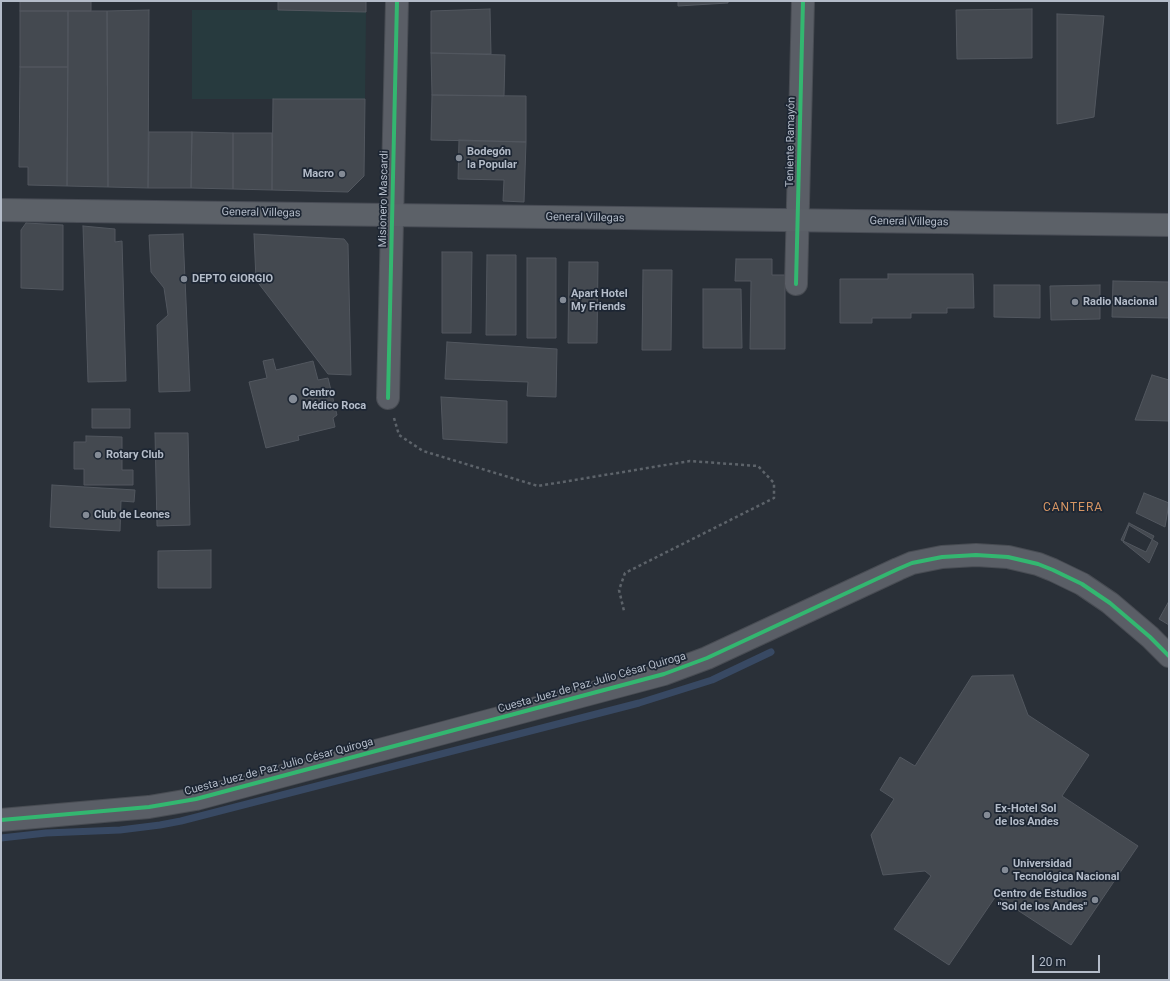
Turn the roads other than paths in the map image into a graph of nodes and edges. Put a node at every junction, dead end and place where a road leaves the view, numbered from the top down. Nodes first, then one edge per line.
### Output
1 (397, 1) edge
2 (803, 1) edge
3 (1, 210) edge
4 (392, 215) junction
5 (798, 220) junction
6 (1169, 225) edge
7 (796, 284) dead end
8 (388, 398) road end
9 (1169, 656) edge
10 (1, 820) edge

1 - 4 street, Misionero Mascardi
2 - 5 street, Teniente Ramayón
3 - 4 main road, General Villegas
4 - 5 main road, General Villegas
4 - 8 street, Misionero Mascardi
5 - 6 main road, General Villegas
5 - 7 street, Teniente Ramayón
9 - 10 street, Cuesta Juez de Paz Julio César Quiroga

